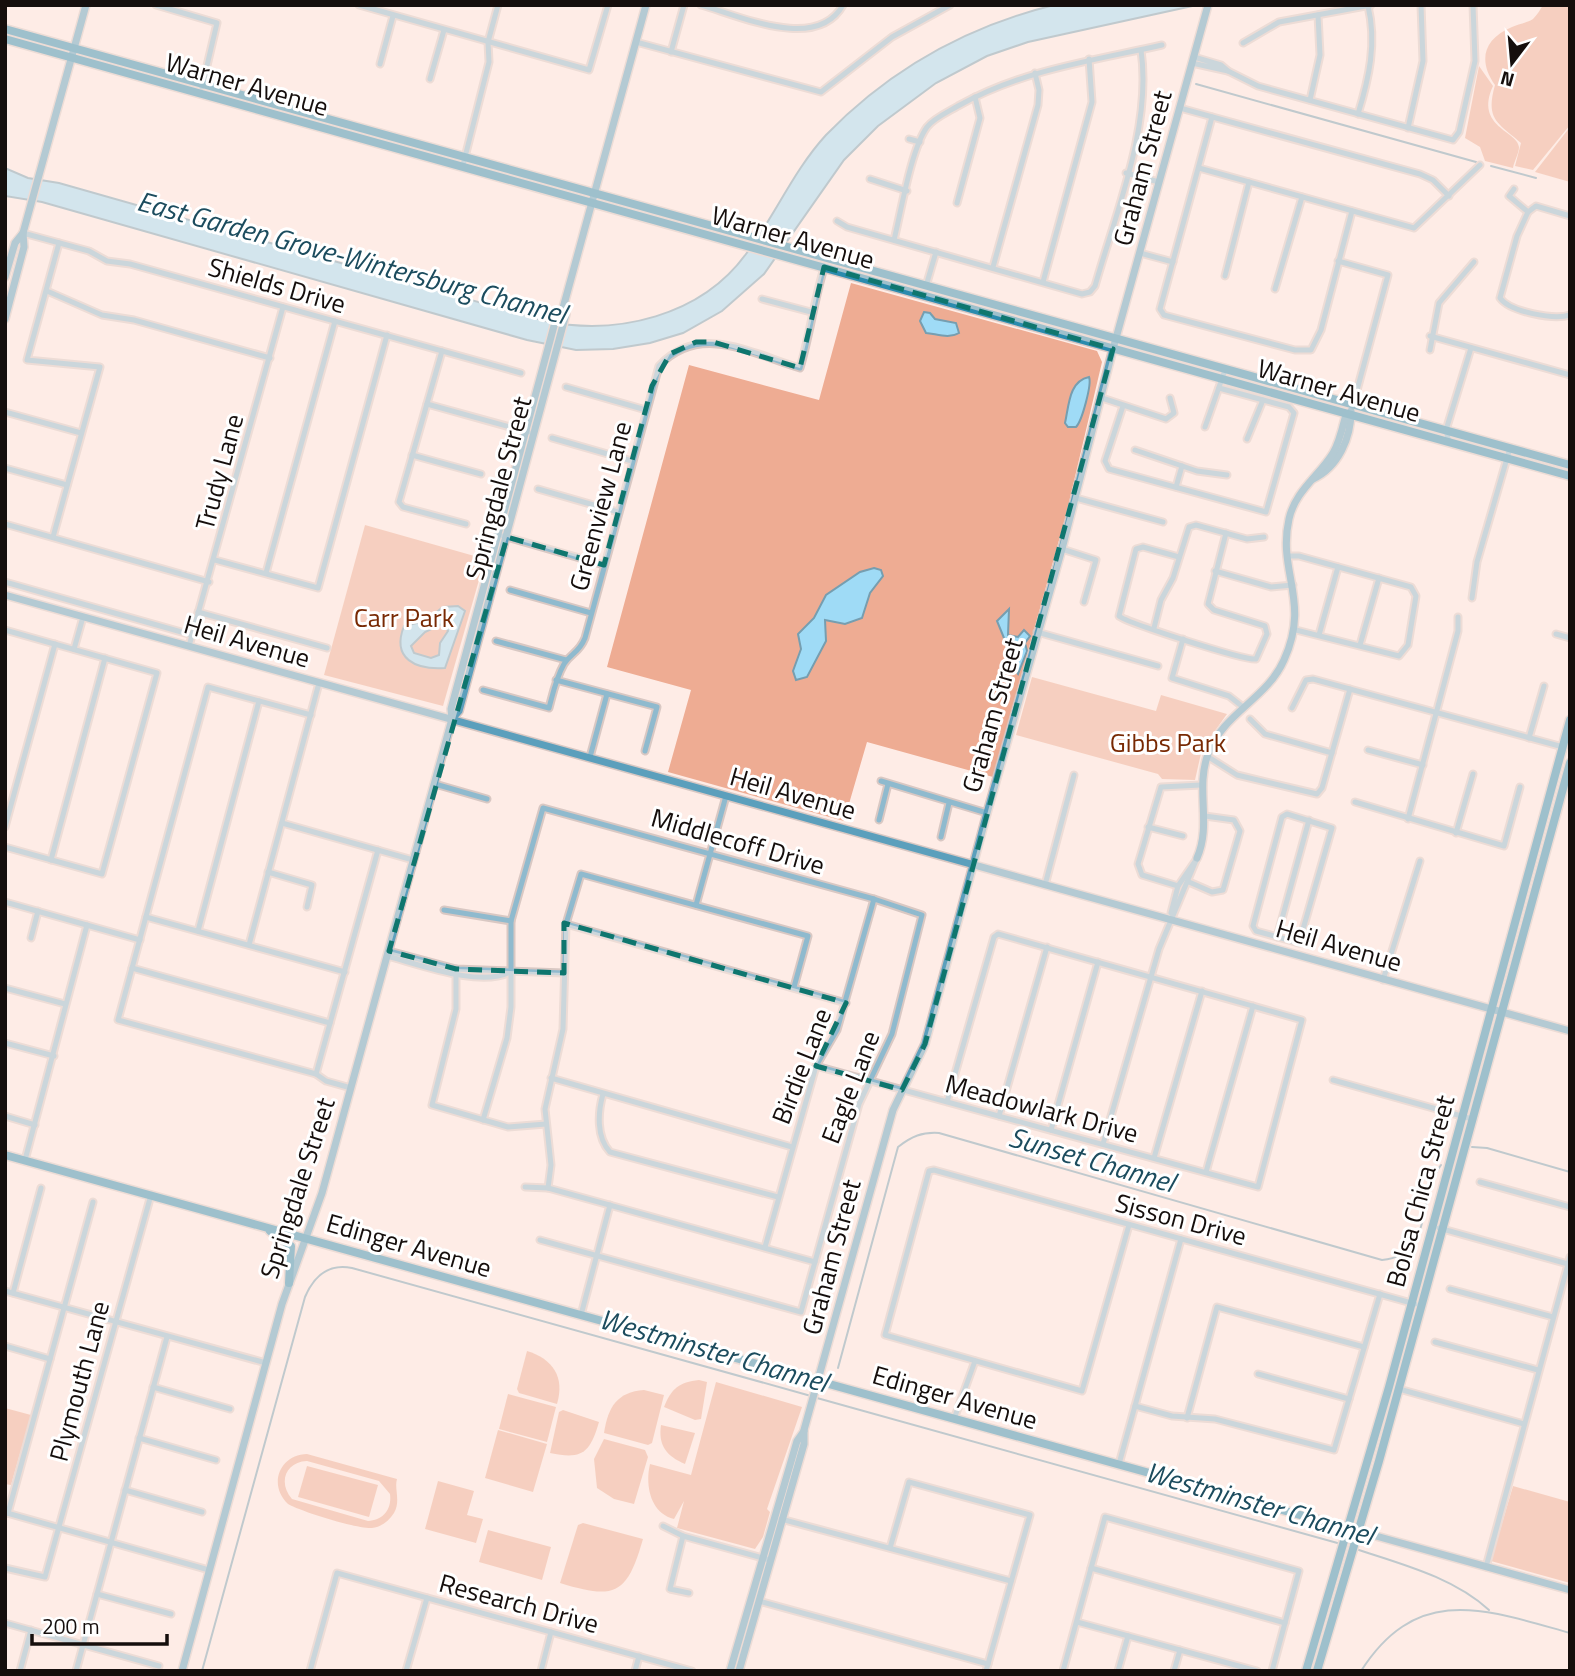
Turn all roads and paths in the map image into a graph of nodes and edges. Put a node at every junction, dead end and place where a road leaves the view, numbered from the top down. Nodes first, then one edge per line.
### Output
1 (86, 5) edge
2 (156, 5) edge
3 (359, 5) edge
4 (498, 5) edge
5 (608, 5) edge
6 (646, 5) edge
7 (684, 5) edge
8 (701, 5) edge
9 (843, 5) edge
10 (925, 5) edge
11 (950, 5) edge
12 (1208, 5) edge
13 (1421, 5) edge
14 (1473, 5) edge
15 (1370, 6) edge
16 (929, 15) junction
17 (1318, 15) junction
18 (393, 16) junction
19 (5, 29) edge
20 (444, 30) junction
21 (5, 39) edge
22 (488, 42) junction
23 (636, 42) junction
24 (1243, 43) dead end
25 (1162, 45) dead end
26 (1141, 50) junction
27 (74, 52) junction
28 (671, 52) junction
29 (1089, 59) junction
30 (1193, 60) junction
31 (380, 64) dead end
32 (1035, 73) junction
33 (430, 79) dead end
34 (203, 83) junction
35 (201, 92) junction
36 (975, 97) junction
37 (1310, 100) junction
38 (1180, 108) junction
39 (1358, 114) junction
40 (1212, 117) junction
41 (1408, 128) junction
42 (909, 139) dead end
43 (920, 142) junction
44 (465, 156) junction
45 (463, 165) junction
46 (1480, 165) dead end
47 (1199, 168) junction
48 (1126, 173) junction
49 (500, 176) junction
50 (537, 177) junction
51 (870, 179) dead end
52 (1159, 182) junction
53 (1249, 182) junction
54 (1514, 189) dead end
55 (907, 191) junction
56 (1449, 196) junction
57 (593, 197) junction
58 (1302, 197) junction
59 (957, 203) dead end
60 (1352, 211) junction
61 (1528, 212) junction
62 (1570, 216) edge
63 (838, 221) dead end
64 (704, 229) junction
65 (23, 233) junction
66 (757, 238) junction
67 (894, 240) junction
68 (732, 241) junction
69 (59, 243) junction
70 (936, 252) junction
71 (1140, 253) junction
72 (826, 258) junction
73 (1338, 261) junction
74 (1173, 262) junction
75 (1474, 262) dead end
76 (824, 267) junction
77 (993, 267) junction
78 (1225, 276) dead end
79 (5, 277) edge
80 (1043, 282) junction
81 (926, 285) junction
82 (1275, 289) dead end
83 (47, 291) junction
84 (923, 296) junction
85 (762, 299) dead end
86 (283, 307) junction
87 (811, 312) junction
88 (1570, 315) edge
89 (5, 319) edge
90 (335, 321) junction
91 (387, 335) junction
92 (1430, 336) junction
93 (1116, 339) junction
94 (1471, 348) junction
95 (1113, 349) junction
96 (1430, 350) dead end
97 (442, 351) junction
98 (270, 358) junction
99 (522, 373) dead end
100 (1570, 375) edge
101 (1222, 379) junction
102 (566, 387) dead end
103 (1102, 398) junction
104 (1170, 398) dead end
105 (1263, 400) junction
106 (427, 404) junction
107 (1353, 405) junction
108 (1123, 406) junction
109 (646, 410) junction
110 (5, 412) edge
111 (1351, 415) junction
112 (1205, 427) dead end
113 (1446, 430) junction
114 (81, 433) junction
115 (530, 433) junction
116 (552, 438) dead end
117 (1247, 439) dead end
118 (1449, 442) junction
119 (1510, 448) junction
120 (1135, 450) dead end
121 (412, 455) junction
122 (1507, 458) junction
123 (632, 461) junction
124 (1570, 465) edge
125 (1182, 466) junction
126 (5, 468) edge
127 (481, 474) dead end
128 (1227, 475) dead end
129 (1570, 477) edge
130 (67, 485) junction
131 (1176, 487) junction
132 (538, 489) dead end
133 (1076, 498) junction
134 (618, 512) junction
135 (1163, 522) dead end
136 (5, 524) edge
137 (466, 524) dead end
138 (1226, 534) junction
139 (503, 536) junction
140 (53, 537) junction
141 (1264, 537) dead end
142 (1062, 550) junction
143 (1287, 556) junction
144 (1179, 557) junction
145 (215, 560) junction
146 (604, 565) junction
147 (1338, 567) junction
148 (1215, 571) junction
149 (266, 573) junction
150 (1379, 578) junction
151 (5, 582) edge
152 (209, 582) junction
153 (1293, 585) junction
154 (510, 590) dead end
155 (5, 595) edge
156 (1472, 598) dead end
157 (1084, 602) dead end
158 (198, 612) junction
159 (591, 613) junction
160 (83, 617) junction
161 (1458, 617) dead end
162 (1154, 628) junction
163 (5, 630) edge
164 (1296, 630) junction
165 (1037, 632) junction
166 (1556, 634) dead end
167 (192, 635) junction
168 (1320, 635) junction
169 (1570, 638) edge
170 (1183, 639) junction
171 (496, 641) dead end
172 (55, 644) junction
173 (1360, 645) junction
174 (189, 646) junction
175 (327, 648) dead end
176 (74, 649) junction
177 (105, 658) junction
178 (566, 660) junction
179 (1158, 666) dead end
180 (556, 680) junction
181 (319, 683) junction
182 (1544, 686) dead end
183 (1350, 689) junction
184 (482, 690) dead end
185 (607, 694) junction
186 (259, 701) junction
187 (1243, 707) junction
188 (1292, 708) dead end
189 (1438, 712) junction
190 (311, 715) junction
191 (452, 719) junction
192 (1250, 719) dead end
193 (1570, 720) edge
194 (1530, 738) junction
195 (1566, 747) edge
196 (1368, 750) dead end
197 (645, 751) dead end
198 (1332, 753) junction
199 (1207, 756) junction
200 (590, 757) junction
201 (1570, 763) edge
202 (1423, 765) junction
203 (1473, 774) dead end
204 (1074, 775) dead end
205 (881, 781) dead end
206 (435, 784) junction
207 (888, 785) junction
208 (1201, 785) junction
209 (1520, 788) dead end
210 (726, 796) junction
211 (487, 799) dead end
212 (1355, 802) dead end
213 (949, 803) junction
214 (986, 813) junction
215 (1205, 816) junction
216 (1408, 818) junction
217 (879, 820) dead end
218 (1309, 820) junction
219 (282, 823) junction
220 (5, 827) edge
221 (1148, 827) junction
222 (1456, 833) junction
223 (1182, 836) dead end
224 (941, 837) dead end
225 (5, 847) edge
226 (378, 850) junction
227 (710, 854) junction
228 (1197, 859) junction
229 (51, 860) junction
230 (413, 860) junction
231 (1420, 861) dead end
232 (972, 865) junction
233 (268, 872) junction
234 (1189, 882) junction
235 (1045, 886) junction
236 (1178, 886) junction
237 (874, 899) junction
238 (5, 902) edge
239 (696, 905) junction
240 (307, 907) dead end
241 (444, 910) dead end
242 (38, 911) junction
243 (922, 915) joint
244 (146, 917) junction
245 (1169, 920) junction
246 (511, 921) junction
247 (566, 924) junction
248 (88, 925) junction
249 (198, 931) junction
250 (1513, 931) junction
251 (1264, 933) junction
252 (1523, 934) junction
253 (1277, 937) junction
254 (31, 938) dead end
255 (140, 940) junction
256 (1260, 945) junction
257 (249, 946) junction
258 (1047, 947) junction
259 (388, 953) junction
260 (1098, 962) junction
261 (132, 968) junction
262 (456, 971) junction
263 (345, 972) junction
264 (510, 972) junction
265 (564, 973) junction
266 (1150, 977) junction
267 (1383, 979) junction
268 (794, 987) junction
269 (5, 988) edge
270 (1202, 991) junction
271 (846, 1003) junction
272 (65, 1004) junction
273 (1253, 1006) junction
274 (1491, 1009) junction
275 (1502, 1012) junction
276 (330, 1023) junction
277 (1570, 1031) edge
278 (5, 1042) edge
279 (54, 1056) junction
280 (817, 1066) junction
281 (316, 1074) junction
282 (551, 1078) junction
283 (1334, 1080) dead end
284 (869, 1081) junction
285 (351, 1088) junction
286 (902, 1090) junction
287 (603, 1094) junction
288 (947, 1102) junction
289 (5, 1116) edge
290 (999, 1116) junction
291 (1461, 1116) junction
292 (1472, 1119) junction
293 (483, 1120) junction
294 (546, 1124) junction
295 (35, 1125) junction
296 (1051, 1130) junction
297 (1102, 1144) junction
298 (792, 1147) junction
299 (5, 1155) edge
300 (1154, 1158) junction
301 (25, 1160) junction
302 (1206, 1172) junction
303 (1480, 1182) dead end
304 (525, 1187) dead end
305 (41, 1188) dead end
306 (548, 1188) junction
307 (151, 1195) junction
308 (778, 1197) junction
309 (93, 1202) dead end
310 (610, 1205) junction
311 (1570, 1207) edge
312 (1129, 1225) junction
313 (1432, 1226) junction
314 (265, 1227) junction
315 (1443, 1229) junction
316 (307, 1238) junction
317 (1181, 1239) junction
318 (540, 1240) dead end
319 (765, 1247) junction
320 (1570, 1256) edge
321 (596, 1258) junction
322 (815, 1262) junction
323 (1568, 1264) junction
324 (289, 1283) junction
325 (1450, 1289) dead end
326 (5, 1291) edge
327 (13, 1293) junction
328 (1380, 1294) junction
329 (1411, 1302) junction
330 (1422, 1305) junction
331 (64, 1308) junction
332 (581, 1315) junction
333 (1553, 1317) junction
334 (116, 1322) junction
335 (167, 1336) junction
336 (1435, 1342) dead end
337 (5, 1346) edge
338 (1364, 1347) junction
339 (50, 1359) junction
340 (975, 1361) junction
341 (266, 1363) junction
342 (1538, 1370) junction
343 (1258, 1374) dead end
344 (817, 1385) junction
345 (153, 1387) junction
346 (1394, 1388) junction
347 (1349, 1399) junction
348 (1135, 1406) junction
349 (230, 1409) dead end
350 (1187, 1418) junction
351 (954, 1419) junction
352 (1524, 1424) junction
353 (139, 1438) junction
354 (1368, 1458) junction
355 (216, 1460) dead end
356 (1379, 1461) junction
357 (1119, 1465) junction
358 (125, 1490) junction
359 (202, 1512) dead end
360 (7, 1513) edge
361 (778, 1518) junction
362 (663, 1526) dead end
363 (59, 1527) junction
364 (1348, 1528) junction
365 (1358, 1531) junction
366 (683, 1536) junction
367 (111, 1542) junction
368 (890, 1548) junction
369 (766, 1559) junction
370 (1486, 1567) junction
371 (5, 1568) edge
372 (1091, 1568) junction
373 (209, 1570) junction
374 (1011, 1581) junction
375 (1570, 1590) edge
376 (690, 1593) dead end
377 (97, 1594) junction
378 (427, 1598) junction
379 (759, 1601) junction
380 (172, 1614) dead end
381 (1077, 1622) junction
382 (1285, 1622) junction
383 (5, 1623) edge
384 (31, 1630) junction
385 (551, 1632) junction
386 (1128, 1636) junction
387 (83, 1645) junction
388 (1180, 1650) junction
389 (639, 1656) junction
390 (159, 1666) dead end
391 (987, 1667) edge
392 (20, 1671) edge
393 (76, 1671) edge
394 (182, 1671) edge
395 (310, 1671) edge
396 (406, 1671) edge
397 (541, 1671) edge
398 (635, 1671) edge
399 (692, 1671) edge
400 (730, 1671) edge
401 (739, 1671) edge
402 (1063, 1671) edge
403 (1118, 1671) edge
404 (1174, 1671) edge
405 (1257, 1671) edge
406 (1272, 1671) edge
407 (1306, 1671) edge
408 (1317, 1671) edge

1 - 27 main road
2 - 34 street
3 - 18 street
4 - 22 street
5 - 22 street
6 - 23 main road, Springdale Street
7 - 28 street
8 - 9 street
10 - 16 street
11 - 16 street
12 - 30 main road, Graham Street
13 - 41 street
14 - 41 street
15 - 17 street
15 - 39 street
16 - 28 street
17 - 24 street
17 - 37 street
18 - 20 street
18 - 31 street
19 - 27 main road, Warner Avenue
20 - 22 street
20 - 33 street
21 - 27 main road, Warner Avenue
22 - 44 street
23 - 28 street
23 - 57 main road, Springdale Street
25 - 26 street
26 - 29 street
26 - 48 street
27 - 34 main road, Warner Avenue
27 - 35 main road, Warner Avenue
27 - 65 main road
29 - 32 street
29 - 80 street
30 - 37 street
30 - 38 main road, Graham Street
32 - 36 street
32 - 77 street
34 - 35 street
34 - 44 main road, Warner Avenue
35 - 45 main road, Warner Avenue
36 - 43 street
36 - 59 street
37 - 39 street
38 - 40 street
38 - 52 main road, Graham Street
39 - 41 street
40 - 47 street
40 - 56 street
42 - 43 street
43 - 55 street
44 - 45 street
44 - 50 main road, Warner Avenue
45 - 49 main road, Warner Avenue
46 - 56 street
47 - 53 street
47 - 74 street
48 - 52 street
48 - 80 street
49 - 50 main road
49 - 57 main road, Warner Avenue
50 - 57 main road, Warner Avenue
51 - 55 street
52 - 71 main road, Graham Street
53 - 58 street
53 - 78 street
54 - 61 street
55 - 67 street
56 - 60 street
57 - 64 main road, Warner Avenue
57 - 115 main road, Springdale Street
58 - 60 street
58 - 82 street
60 - 73 street
61 - 62 street
61 - 88 street
63 - 67 street
64 - 66 main road, Warner Avenue
64 - 68 main road, Warner Avenue
65 - 69 street, Shields Drive
65 - 79 main road
65 - 89 main road
66 - 68 main road
66 - 72 main road, Warner Avenue
67 - 70 street
68 - 76 main road, Warner Avenue
69 - 83 street
69 - 86 street, Shields Drive
70 - 77 street
70 - 81 street
71 - 74 street
71 - 93 main road, Graham Street
72 - 76 street
72 - 81 main road, Warner Avenue
73 - 74 street
73 - 107 street
75 - 92 street
76 - 84 main road, Warner Avenue
76 - 87 street
77 - 80 street
81 - 84 street
81 - 93 main road, Warner Avenue
83 - 98 street
83 - 114 street
84 - 95 main road, Warner Avenue
85 - 87 street
86 - 90 street, Shields Drive
86 - 98 street, Trudy Lane
87 - 109 street, Greenview Lane
90 - 91 street, Shields Drive
90 - 149 street
91 - 97 street, Shields Drive
91 - 149 street
92 - 94 street
92 - 96 street
93 - 95 main road, Graham Street
93 - 101 main road, Warner Avenue
94 - 100 street
94 - 113 street
95 - 101 main road, Warner Avenue
95 - 103 main road, Graham Street
97 - 99 street, Shields Drive
97 - 106 street
98 - 145 street, Trudy Lane
101 - 105 street
101 - 107 main road, Warner Avenue
101 - 111 main road, Warner Avenue
101 - 112 street
102 - 109 street
103 - 108 street
103 - 133 main road, Graham Street
104 - 108 street
105 - 117 street
105 - 131 street
106 - 115 street
106 - 121 street
107 - 111 main road
107 - 113 main road, Warner Avenue
108 - 131 street
109 - 123 street, Greenview Lane
110 - 114 street
111 - 118 main road, Warner Avenue
111 - 143 main road
113 - 118 street
113 - 119 main road, Warner Avenue
114 - 130 street
115 - 139 main road, Springdale Street
116 - 123 street
118 - 122 main road, Warner Avenue
119 - 122 street
119 - 124 main road, Warner Avenue
120 - 125 street
121 - 127 street
121 - 137 street
122 - 129 main road, Warner Avenue
122 - 156 street
123 - 134 street, Greenview Lane
125 - 128 street
125 - 131 street
126 - 130 street
130 - 140 street
132 - 134 street
133 - 135 street
133 - 142 main road, Graham Street
134 - 146 street, Greenview Lane
136 - 140 street
138 - 141 street
138 - 144 street
138 - 148 street
139 - 146 street
139 - 191 main road, Springdale Street
140 - 152 street
142 - 157 street
142 - 165 main road, Graham Street
143 - 147 street
143 - 153 main road
144 - 162 street
144 - 162 street
145 - 149 street
145 - 152 street, Trudy Lane
146 - 159 street, Greenview Lane
147 - 150 street
147 - 168 street
148 - 153 street
148 - 170 street
150 - 173 street
150 - 173 street
151 - 167 street, Heil Avenue
152 - 158 street, Trudy Lane
153 - 164 main road
154 - 159 street
155 - 160 main road, Heil Avenue
158 - 167 street, Trudy Lane
158 - 175 street
159 - 178 street, Greenview Lane
160 - 174 main road, Heil Avenue
160 - 176 street
161 - 189 street
162 - 170 street
163 - 172 street
164 - 168 street
164 - 187 main road
165 - 179 street
165 - 214 main road, Graham Street
166 - 169 street
167 - 174 street, Trudy Lane
168 - 173 street
170 - 187 street
171 - 178 street
172 - 176 street
172 - 220 street
174 - 181 main road, Heil Avenue
176 - 177 street
177 - 229 street
177 - 229 street
178 - 180 street, Greenview Lane
180 - 184 street, Greenview Lane
180 - 185 street
181 - 190 street
181 - 191 main road, Heil Avenue
182 - 194 street
183 - 188 street
183 - 189 street
183 - 198 street
185 - 197 street
185 - 200 street
186 - 190 street
186 - 244 street
186 - 249 street
187 - 199 main road
189 - 194 street
189 - 202 street
190 - 219 street
191 - 200 main road, Heil Avenue
191 - 206 main road, Springdale Street
192 - 198 street
193 - 195 main road, Bolsa Chica Street
194 - 195 street
195 - 250 main road, Bolsa Chica Street
196 - 202 street
198 - 199 street
199 - 208 main road
200 - 210 main road, Heil Avenue
201 - 252 main road, Bolsa Chica Street
202 - 216 street
203 - 222 street
204 - 235 street
205 - 207 street
206 - 211 street
206 - 230 main road, Springdale Street
207 - 213 street
207 - 217 street
208 - 215 main road
208 - 221 street
209 - 222 street
210 - 227 street
210 - 232 main road, Heil Avenue
212 - 216 street
213 - 214 street
213 - 224 street
214 - 232 main road, Graham Street
215 - 228 main road
215 - 234 street
216 - 222 street
218 - 251 street
218 - 253 street
218 - 253 street
219 - 226 street
219 - 233 street
221 - 223 street
221 - 236 street
225 - 229 street
226 - 230 street
226 - 263 street
227 - 237 street, Middlecoff Drive
227 - 239 street
227 - 246 street, Middlecoff Drive
228 - 234 street
228 - 236 street
230 - 259 main road, Springdale Street
231 - 267 street
232 - 235 main road, Heil Avenue
232 - 286 main road, Graham Street
233 - 240 street
233 - 257 street
234 - 245 street
235 - 245 main road, Heil Avenue
236 - 245 street
237 - 243 street, Middlecoff Drive
237 - 271 street, Birdie Lane
238 - 242 street
239 - 247 street
239 - 268 street
241 - 246 street
242 - 248 street
242 - 254 street
243 - 284 street, Eagle Lane
244 - 249 street
244 - 255 street
245 - 256 main road, Heil Avenue
245 - 266 street
246 - 264 street
247 - 265 street
247 - 268 street
248 - 255 street
248 - 272 street
249 - 257 street
250 - 252 main road
250 - 274 main road, Bolsa Chica Street
251 - 253 street
251 - 256 street
252 - 275 main road, Bolsa Chica Street
255 - 261 street
256 - 267 main road, Heil Avenue
257 - 263 street
258 - 260 street
258 - 288 street
258 - 290 street
259 - 262 street
259 - 285 main road, Springdale Street
260 - 266 street
260 - 296 street
261 - 276 street
261 - 281 street
262 - 264 street
262 - 293 street
263 - 276 street
264 - 265 street
264 - 293 street
265 - 282 street
266 - 270 street
266 - 297 street
267 - 274 main road, Heil Avenue
268 - 271 street
269 - 272 street
270 - 273 street
270 - 300 street
271 - 280 street, Birdie Lane
272 - 279 street
273 - 302 street
273 - 302 street, Meadowlark Drive
274 - 275 main road, Heil Avenue
274 - 291 main road, Bolsa Chica Street
275 - 277 main road, Heil Avenue
275 - 292 main road, Bolsa Chica Street
276 - 281 street
278 - 279 street
279 - 295 street
280 - 284 street, Meadowlark Drive
280 - 298 street, Birdie Lane
281 - 285 street
282 - 287 street
282 - 294 street
283 - 291 street
284 - 286 street, Meadowlark Drive
284 - 322 street, Eagle Lane
285 - 316 main road, Springdale Street
286 - 288 street, Meadowlark Drive
286 - 344 main road, Graham Street
287 - 298 street
287 - 308 street
288 - 290 street, Meadowlark Drive
289 - 295 street
290 - 296 street, Meadowlark Drive
291 - 292 street
291 - 313 main road, Bolsa Chica Street
292 - 315 main road, Bolsa Chica Street
293 - 294 street
294 - 306 street
295 - 301 street
296 - 297 street, Meadowlark Drive
297 - 300 street, Meadowlark Drive
298 - 308 street, Birdie Lane
299 - 301 main road, Edinger Avenue
300 - 302 street, Meadowlark Drive
301 - 307 main road, Edinger Avenue
303 - 311 street
304 - 306 street
305 - 327 street
306 - 310 street
307 - 314 main road, Edinger Avenue
307 - 334 street, Plymouth Lane
308 - 319 street, Birdie Lane
309 - 331 street
310 - 319 street
310 - 321 street
312 - 317 street, Sisson Drive
312 - 340 street
312 - 340 street, Sisson Drive
313 - 315 street
313 - 329 main road, Bolsa Chica Street
314 - 316 main road, Edinger Avenue
314 - 324 main road
315 - 323 street
315 - 330 main road, Bolsa Chica Street
316 - 324 main road, Springdale Street
316 - 332 main road, Edinger Avenue
317 - 328 street, Sisson Drive
317 - 348 street
318 - 321 street
319 - 322 street
320 - 323 street
321 - 322 street, Eagle Lane
321 - 332 street
323 - 333 street
324 - 341 main road, Springdale Street
325 - 333 street
326 - 327 street
327 - 331 street
328 - 329 street, Sisson Drive
328 - 338 street
329 - 330 street, Sisson Drive
329 - 346 main road, Bolsa Chica Street
330 - 346 main road, Bolsa Chica Street
331 - 334 street
331 - 339 street
332 - 344 main road, Edinger Avenue
333 - 342 street
334 - 335 street
334 - 363 street, Plymouth Lane
335 - 341 street
335 - 345 street
336 - 342 street
337 - 339 street
338 - 347 street
338 - 350 street
339 - 360 street
340 - 351 street
341 - 373 main road, Springdale Street
342 - 352 street
343 - 347 street
344 - 351 main road, Edinger Avenue
344 - 361 main road, Graham Street
345 - 349 street
345 - 353 street
346 - 352 street
346 - 354 main road, Bolsa Chica Street
346 - 356 main road, Bolsa Chica Street
347 - 350 street
348 - 350 street
348 - 357 street
351 - 357 main road, Edinger Avenue
352 - 370 street
353 - 355 street
353 - 358 street
354 - 356 main road
354 - 364 main road, Bolsa Chica Street
356 - 365 main road, Bolsa Chica Street
357 - 364 main road, Edinger Avenue
358 - 359 street
358 - 367 street
360 - 363 street
361 - 368 street
361 - 369 main road, Graham Street
362 - 366 street
363 - 367 street
363 - 371 street, Plymouth Lane
364 - 365 main road, Edinger Avenue
364 - 407 main road, Bolsa Chica Street
365 - 370 main road, Edinger Avenue
365 - 408 main road, Bolsa Chica Street
366 - 369 street
366 - 376 street
367 - 373 street
367 - 377 street
368 - 374 street
368 - 374 street
369 - 379 main road, Graham Street
369 - 400 main road, Graham Street
370 - 375 main road, Edinger Avenue
372 - 381 street
372 - 382 street
372 - 382 street
373 - 394 main road, Springdale Street
374 - 391 street
377 - 380 street
377 - 387 street
378 - 385 street, Research Drive
378 - 395 street, Research Drive
378 - 396 street
379 - 391 street
379 - 401 main road, Graham Street
381 - 386 street
381 - 402 street
382 - 406 street
383 - 384 street
384 - 387 street
384 - 392 street
385 - 389 street, Research Drive
385 - 397 street
386 - 388 street
386 - 403 street
387 - 390 street
387 - 393 street
388 - 404 street
388 - 405 street
389 - 398 street
389 - 399 street, Research Drive

